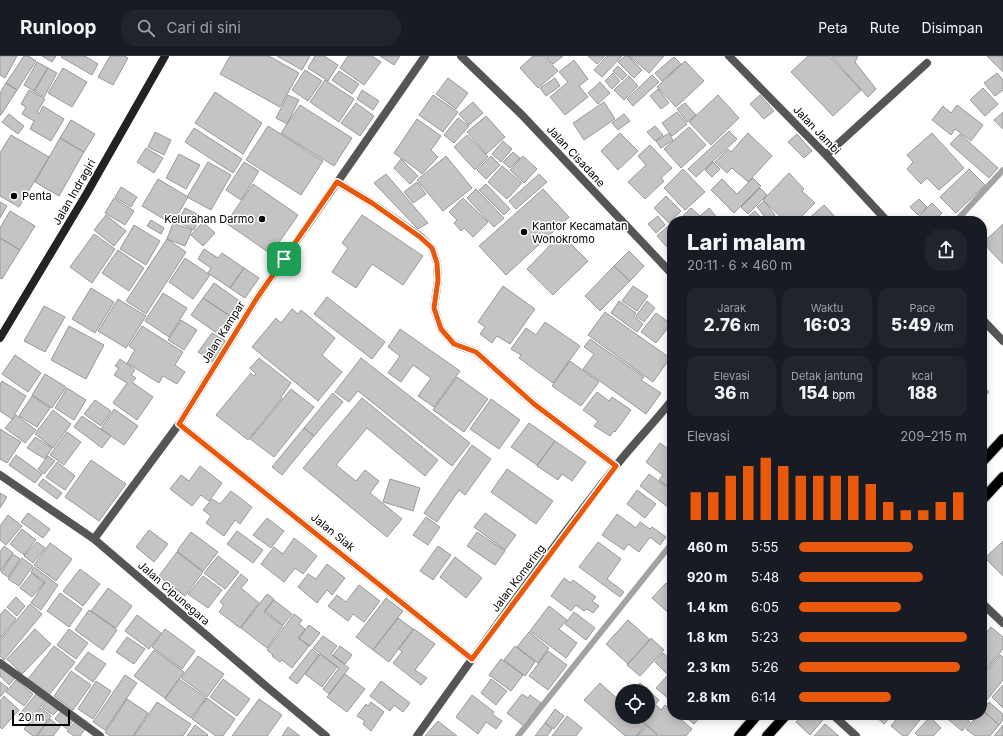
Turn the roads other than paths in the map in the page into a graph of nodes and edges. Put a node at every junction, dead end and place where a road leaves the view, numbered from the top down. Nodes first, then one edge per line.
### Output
1 (165, 56) edge
2 (425, 56) edge
3 (461, 56) edge
4 (729, 56) edge
5 (927, 63) dead end
6 (826, 155) junction
7 (337, 182) junction
8 (882, 216) edge
9 (667, 269) edge
10 (987, 324) edge
11 (0, 338) edge
12 (1003, 341) edge
13 (667, 406) edge
14 (179, 424) junction
15 (1003, 439) edge
16 (987, 457) edge
17 (616, 466) junction
18 (0, 475) edge
19 (1003, 477) edge
20 (987, 495) edge
21 (94, 539) junction
22 (987, 608) edge
23 (1003, 623) edge
24 (472, 659) junction
25 (0, 663) edge
26 (753, 720) edge
27 (781, 720) edge
28 (838, 720) edge
29 (100, 736) edge
30 (326, 736) edge
31 (418, 736) edge
32 (739, 736) edge
33 (767, 736) edge
34 (856, 736) edge

1 - 11 street, Jalan Indragiri
2 - 7 street, Jalan Kampar
3 - 9 street, Jalan Cisadane
4 - 6 street, Jalan Jambi
5 - 6 street
6 - 8 street, Jalan Jambi
7 - 14 street, Jalan Kampar
7 - 17 street
10 - 12 street
13 - 17 street, Jalan Komering
14 - 21 street, Jalan Kampar
14 - 24 street, Jalan Siak
15 - 16 main road
17 - 24 street, Jalan Komering
18 - 21 street, Jalan Cipunegara
19 - 20 main road
21 - 30 street, Jalan Cipunegara
22 - 23 street
24 - 31 street, Jalan Komering
25 - 29 street
26 - 32 main road
27 - 33 main road
28 - 34 street

